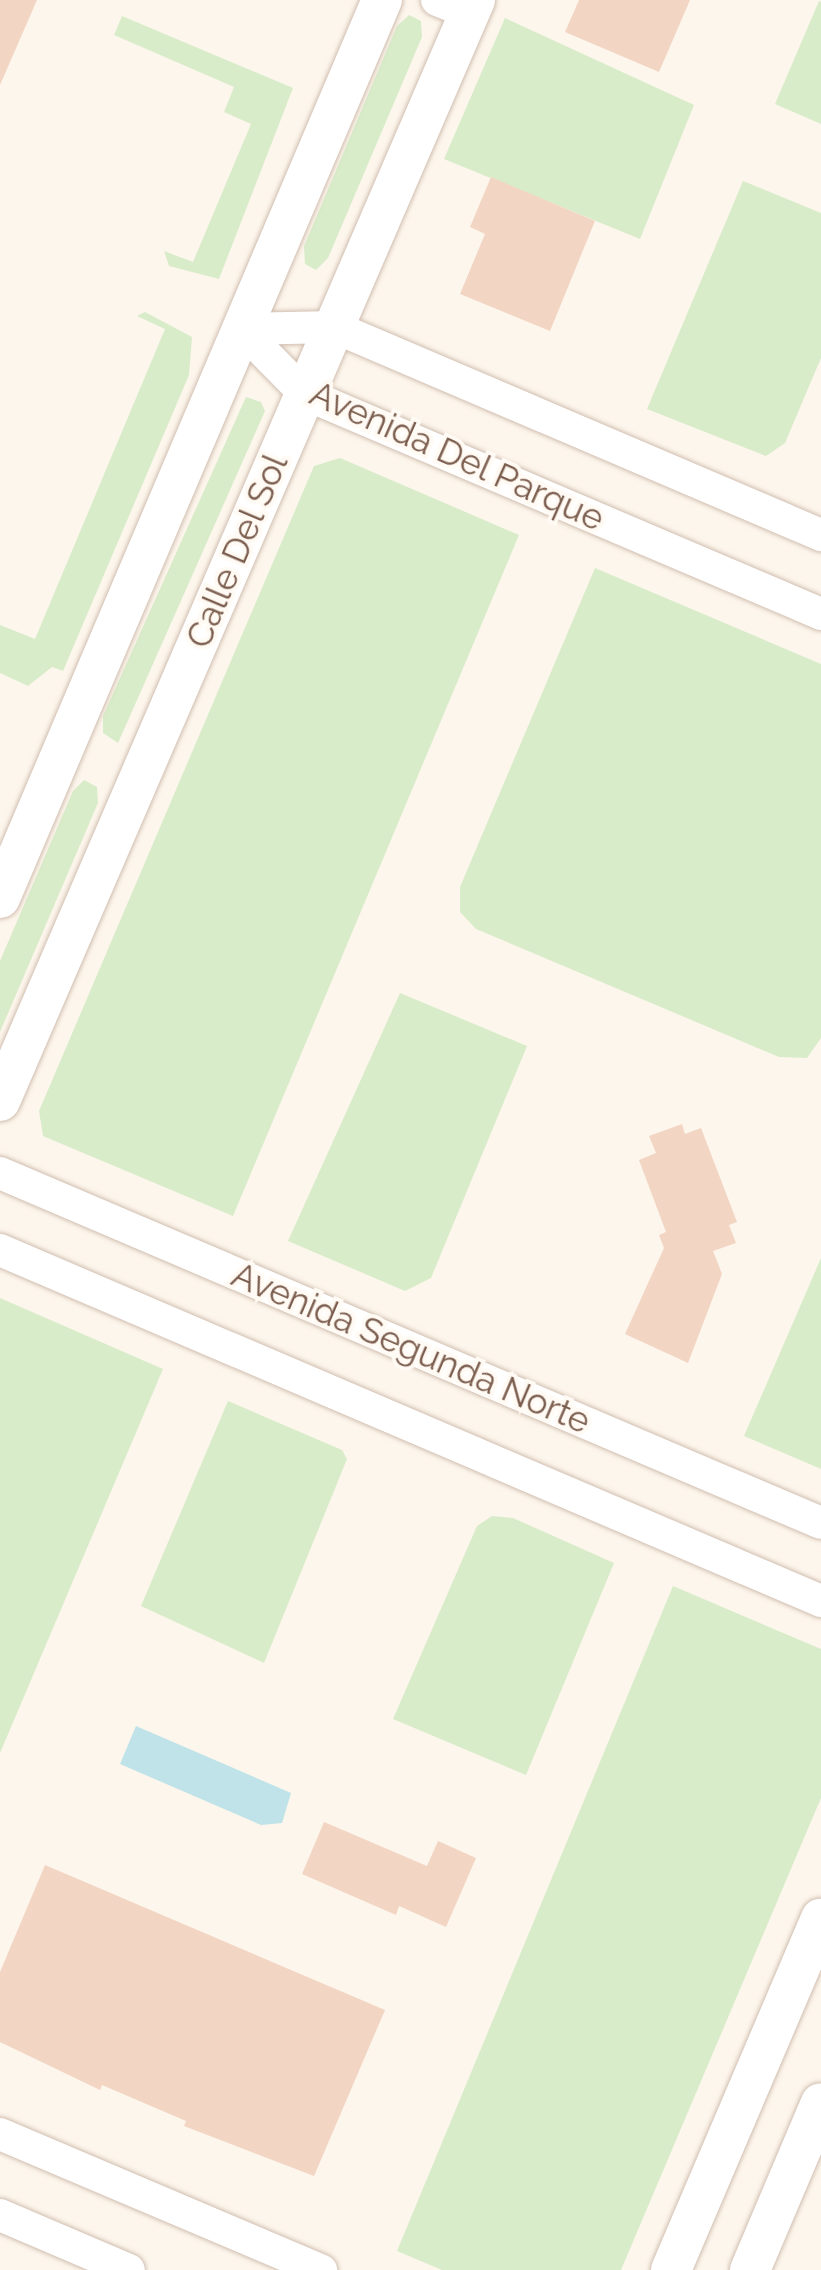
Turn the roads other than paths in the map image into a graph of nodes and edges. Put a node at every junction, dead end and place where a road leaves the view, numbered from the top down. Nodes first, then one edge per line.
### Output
1 (382, 0) edge
2 (460, 4) edge
3 (334, 327) junction
4 (241, 329) junction
5 (305, 394) junction
6 (821, 535) edge
7 (821, 614) edge
8 (0, 898) edge
9 (0, 1102) edge
10 (0, 1173) edge
11 (0, 1250) edge
12 (821, 1524) edge
13 (821, 1600) edge
14 (821, 1920) edge
15 (821, 2103) edge
16 (0, 2134) edge
17 (0, 2214) edge
18 (129, 2270) edge
19 (322, 2270) edge
20 (671, 2270) edge
21 (750, 2270) edge

1 - 4 street
2 - 3 street, Calle Del Sol
3 - 4 street, Avenida Del Parque
3 - 5 street, Calle Del Sol
3 - 6 street, Avenida Del Parque
4 - 5 street, Avenida Del Parque
4 - 8 street
5 - 7 street, Avenida Del Parque
5 - 9 street, Calle Del Sol
10 - 12 street, Avenida Segunda Norte
11 - 13 street, Avenida Segunda Norte
14 - 20 street
15 - 21 street
16 - 19 street
17 - 18 street

